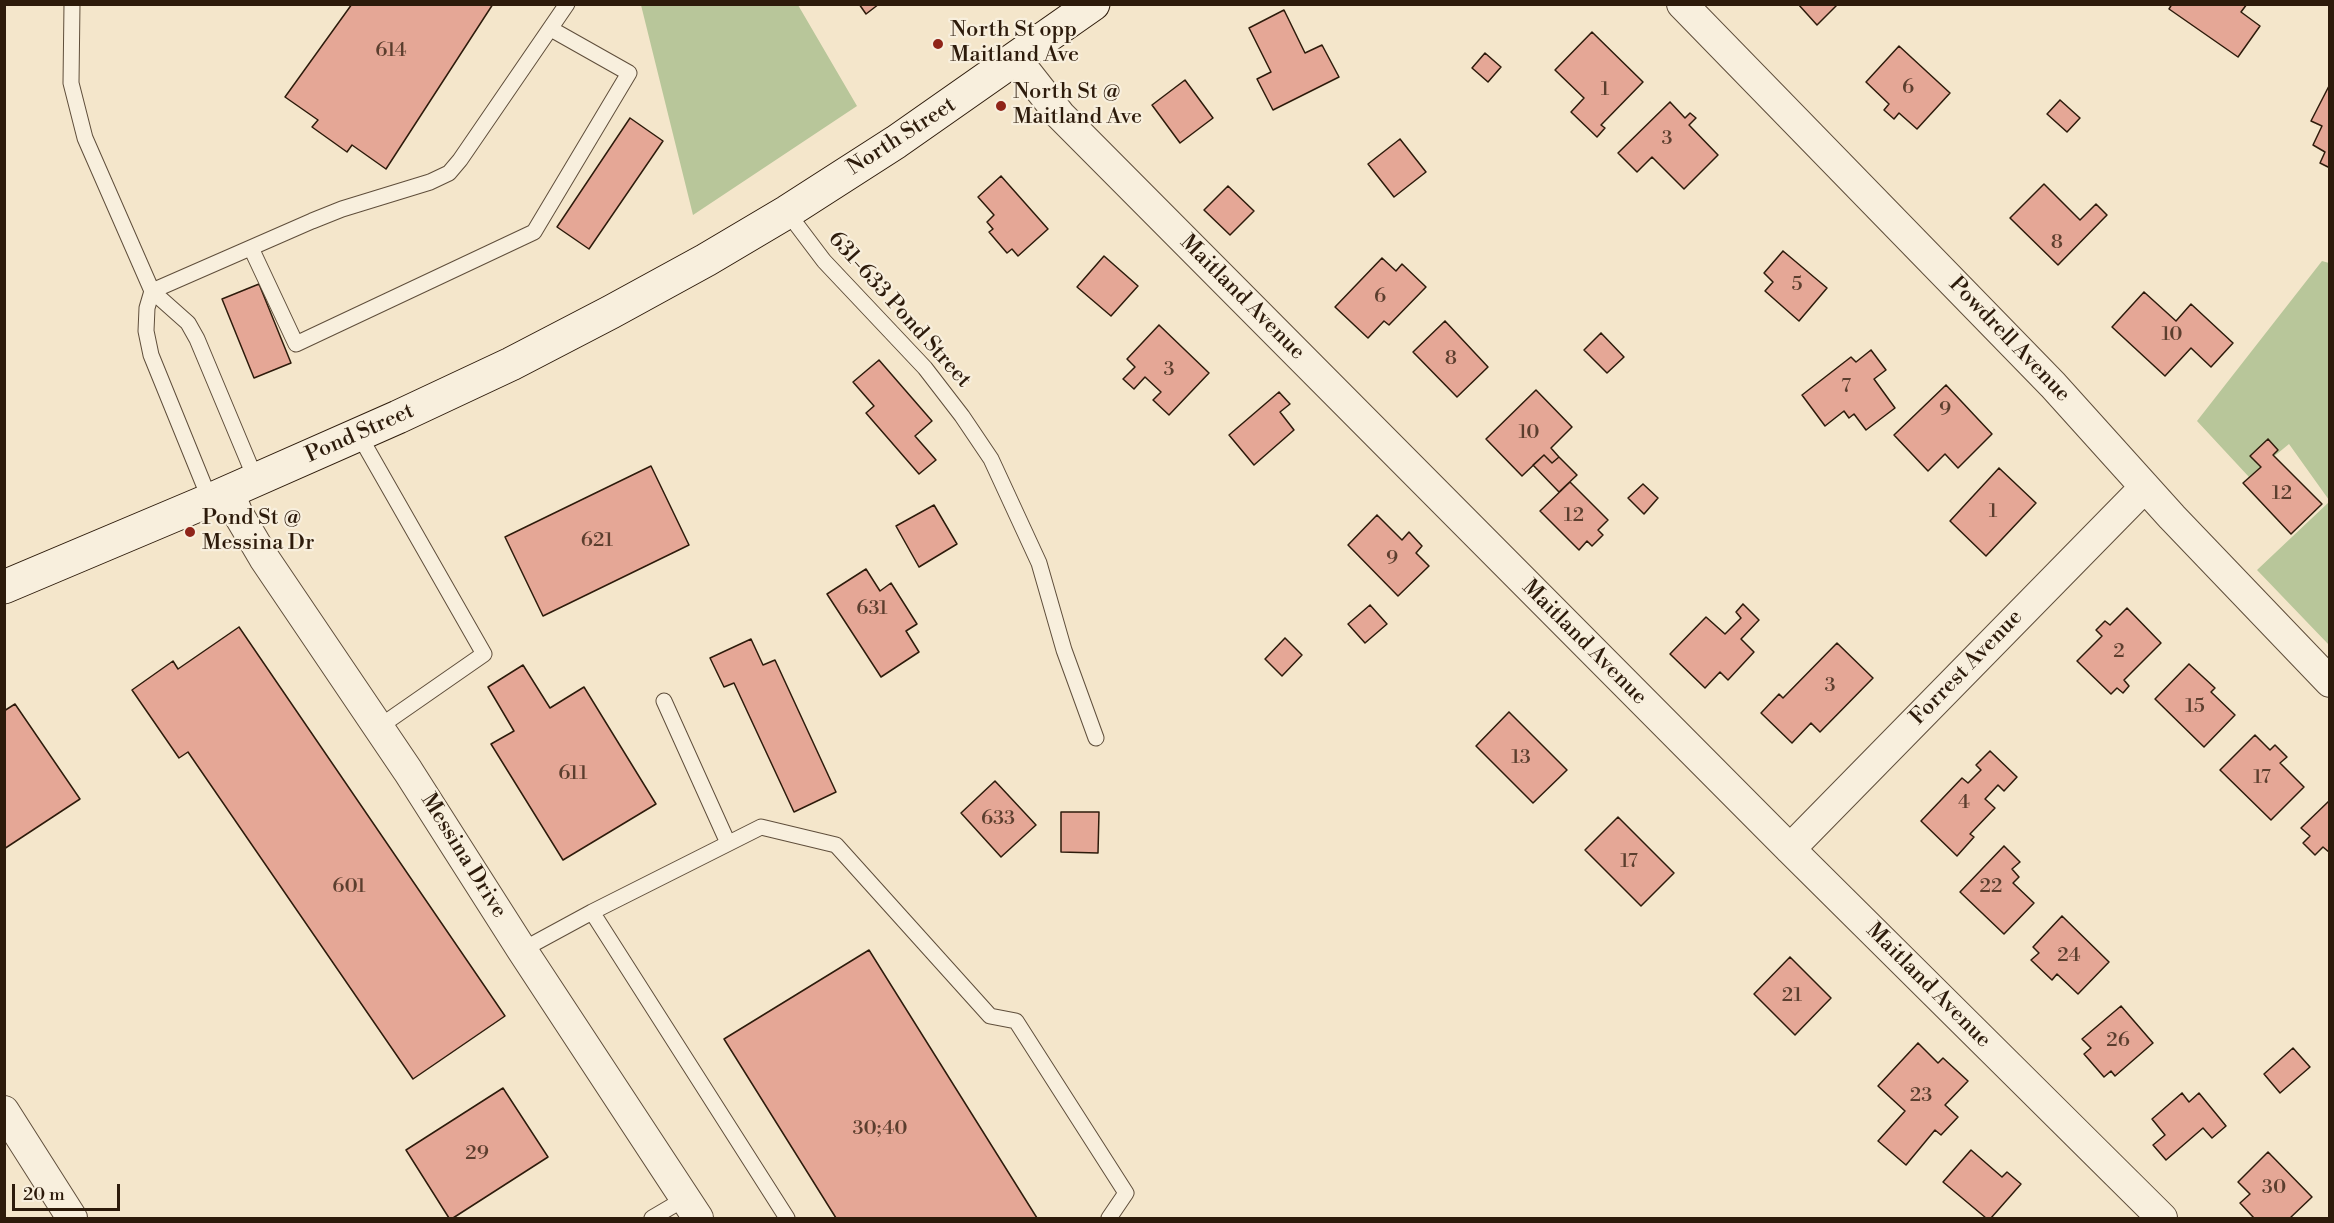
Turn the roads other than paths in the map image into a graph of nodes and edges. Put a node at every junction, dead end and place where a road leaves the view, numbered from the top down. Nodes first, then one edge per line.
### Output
1 (72, 4) edge
2 (567, 4) edge
3 (1682, 4) edge
4 (1084, 7) edge
5 (550, 28) junction
6 (1016, 59) junction
7 (787, 212) junction
8 (251, 248) junction
9 (706, 260) joint
10 (152, 291) junction
11 (359, 435) junction
12 (2145, 487) junction
13 (232, 491) junction
14 (4, 587) edge
15 (2330, 682) edge
16 (664, 701) dead end
17 (379, 727) junction
18 (1096, 738) dead end
19 (728, 843) junction
20 (1790, 849) junction
21 (592, 912) junction
22 (522, 950) junction
23 (4, 1111) edge
24 (692, 1208) edge
25 (72, 1218) edge
26 (652, 1218) edge
27 (787, 1218) edge
28 (1110, 1218) edge
29 (2162, 1218) edge

1 - 10 lane
2 - 5 lane
3 - 12 street, Powdrell Avenue
4 - 6 main road, North Street
5 - 8 lane
5 - 8 lane
6 - 7 main road, North Street
6 - 20 street, Maitland Avenue
7 - 9 main road, North Street
7 - 18 lane, 631-633 Pond Street
8 - 10 lane
9 - 11 main road, Pond Street
10 - 13 lane
10 - 13 lane
11 - 13 main road, Pond Street
11 - 17 lane
12 - 15 street, Powdrell Avenue
12 - 20 street, Forrest Avenue
13 - 14 main road, Pond Street
13 - 17 street, Messina Drive
16 - 19 lane
17 - 22 street, Messina Drive
19 - 21 lane
19 - 28 lane
20 - 29 street, Maitland Avenue
21 - 22 lane
21 - 27 lane
22 - 24 street, Messina Drive
23 - 25 street
24 - 26 lane

